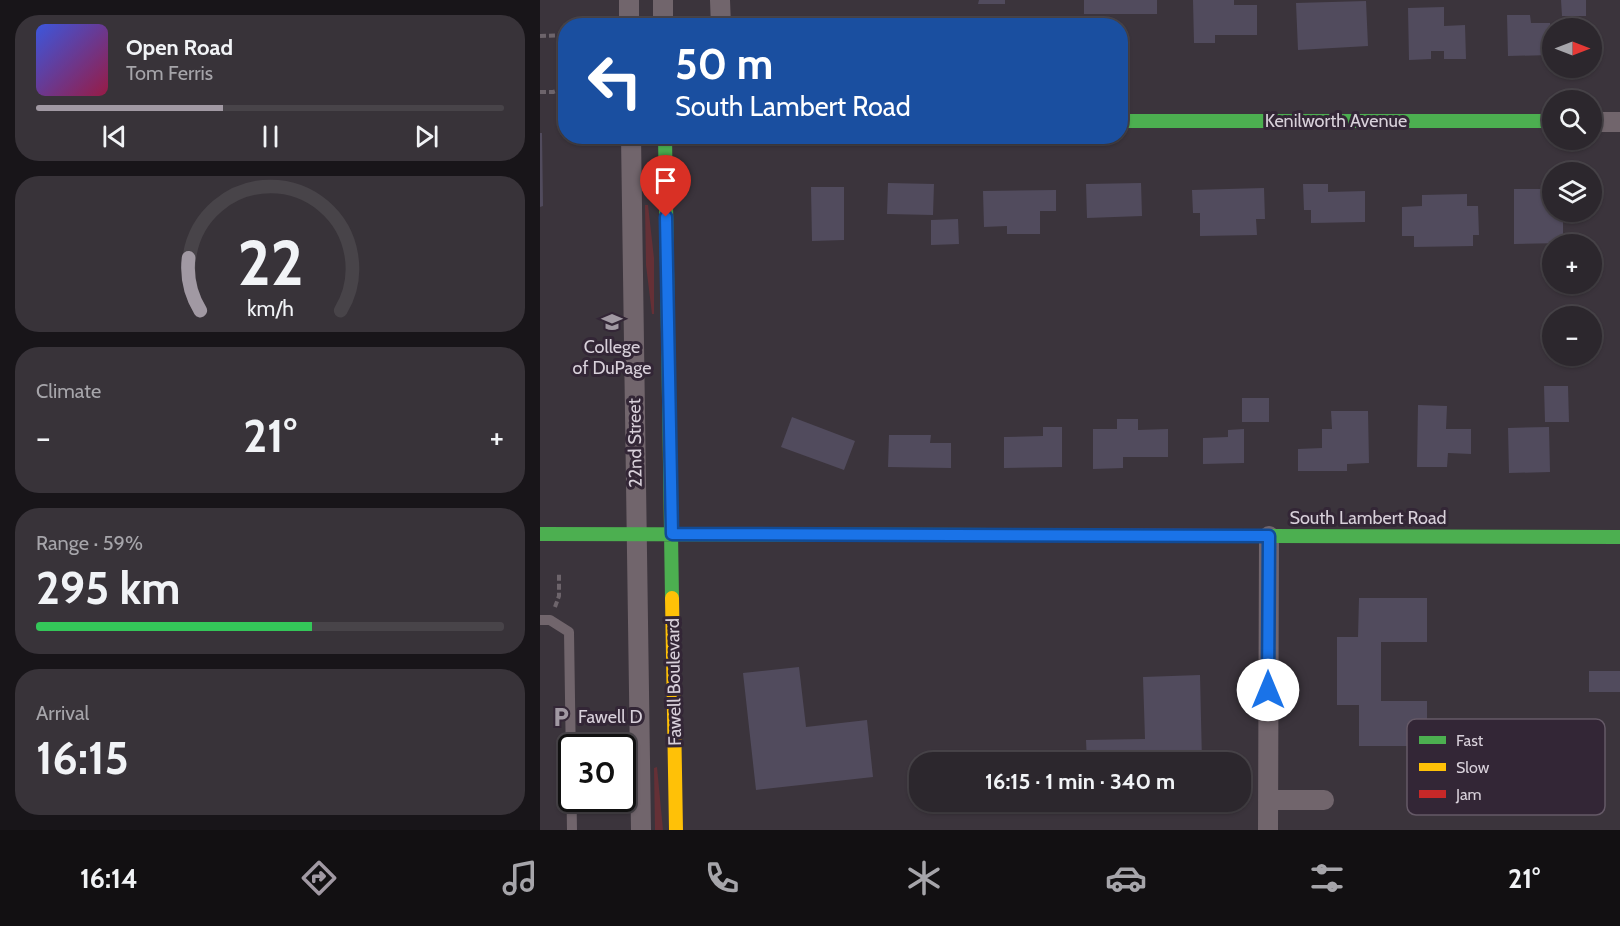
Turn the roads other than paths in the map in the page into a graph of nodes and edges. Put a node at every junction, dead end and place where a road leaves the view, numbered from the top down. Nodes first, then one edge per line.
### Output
1 (629, 0) edge
2 (663, 0) edge
3 (720, 0) edge
4 (629, 18) edge
5 (663, 18) edge
6 (721, 18) edge
7 (1128, 121) edge
8 (1542, 122) edge
9 (1602, 122) edge
10 (1620, 122) edge
11 (631, 144) edge
12 (665, 144) edge
13 (540, 534) edge
14 (636, 534) junction
15 (672, 534) junction
16 (1269, 536) junction
17 (1620, 537) edge
18 (545, 620) edge
19 (1268, 800) junction
20 (1324, 800) dead end
21 (572, 830) edge
22 (641, 830) edge
23 (676, 830) edge
24 (1268, 830) edge

1 - 4 street
2 - 5 street
3 - 6 street
7 - 8 street, Kenilworth Avenue
9 - 10 street
11 - 14 street, 22nd Street
12 - 15 street, 22nd Street
13 - 14 street, South Lambert Road
14 - 15 street, South Lambert Road
14 - 22 street, Fawell Boulevard
15 - 16 street, South Lambert Road
15 - 23 street, Fawell Boulevard
16 - 17 street, South Lambert Road
16 - 19 street
18 - 21 lane
19 - 20 street
19 - 24 street

